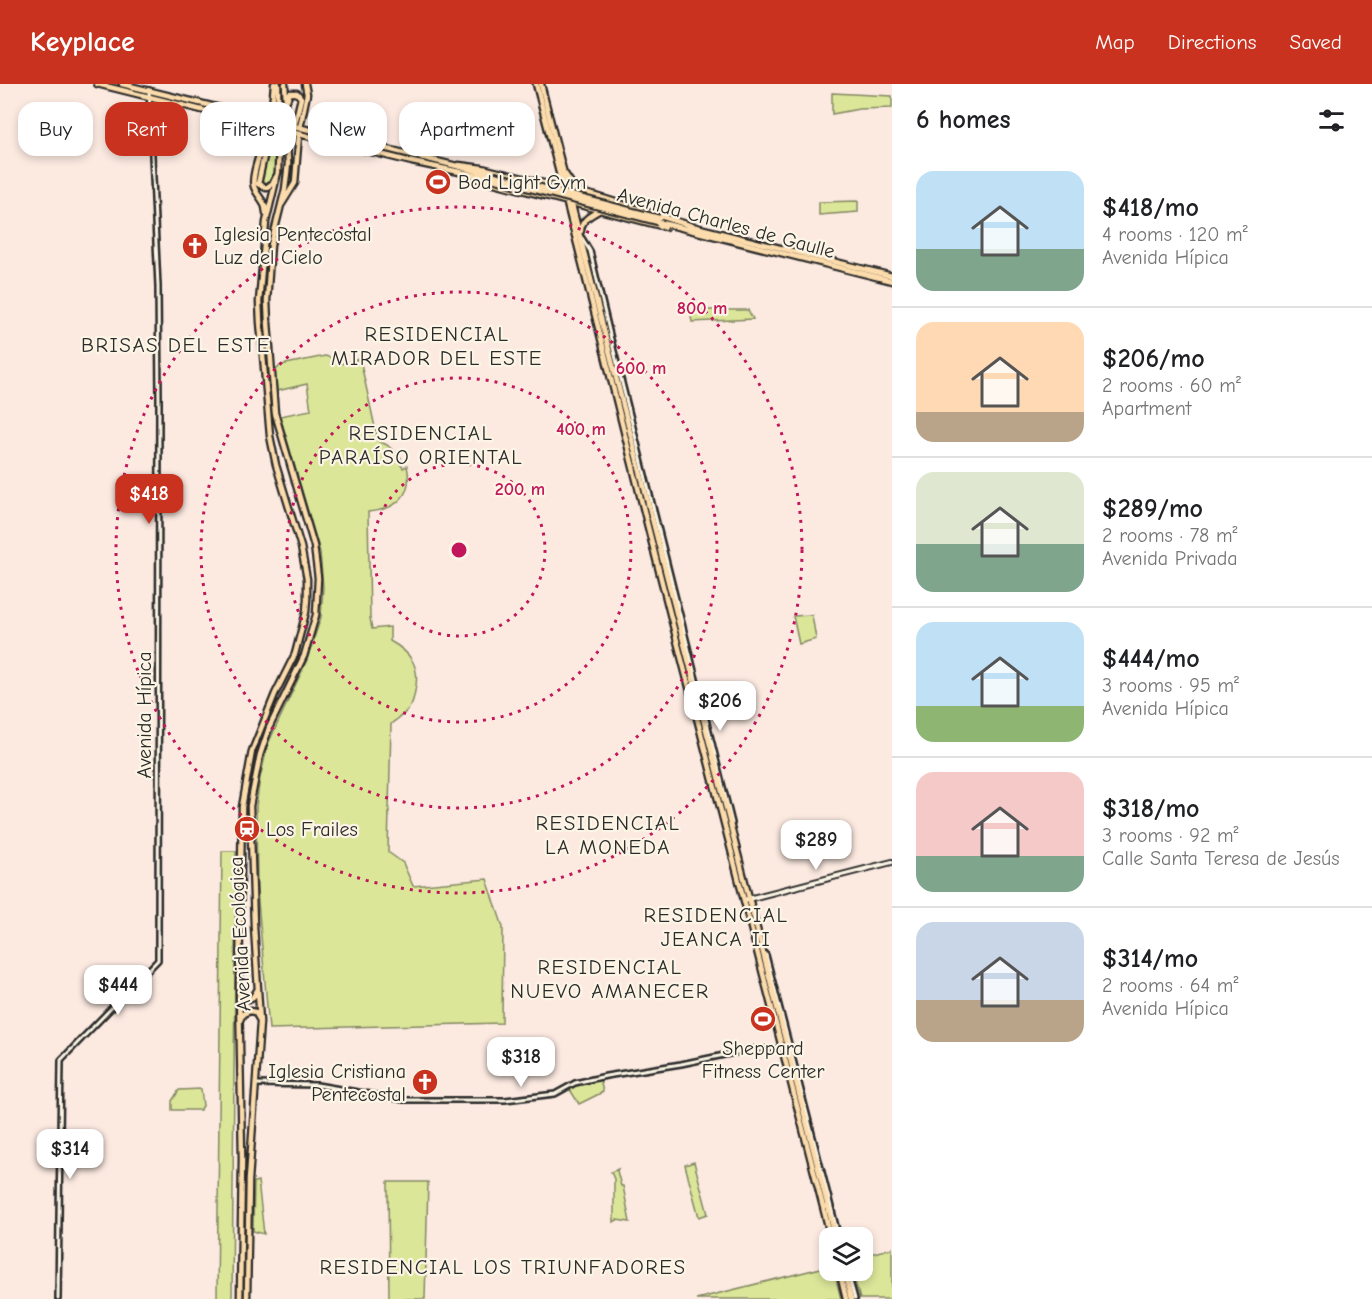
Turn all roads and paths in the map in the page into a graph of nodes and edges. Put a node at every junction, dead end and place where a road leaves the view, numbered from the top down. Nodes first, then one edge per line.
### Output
1 (98, 84) edge
2 (122, 84) edge
3 (276, 84) edge
4 (285, 84) edge
5 (305, 84) edge
6 (536, 84) edge
7 (541, 84) edge
8 (149, 90) junction
9 (150, 97) junction
10 (273, 102) edge
11 (286, 102) joint
12 (200, 103) edge
13 (200, 109) edge
14 (296, 119) edge
15 (296, 128) edge
16 (296, 131) edge
17 (300, 131) junction
18 (261, 156) edge
19 (264, 156) edge
20 (288, 156) edge
21 (450, 165) junction
22 (560, 167) junction
23 (278, 172) junction
24 (456, 172) junction
25 (494, 177) junction
26 (543, 183) junction
27 (564, 188) junction
28 (542, 194) junction
29 (596, 196) junction
30 (568, 201) junction
31 (281, 206) junction
32 (600, 210) junction
33 (267, 216) junction
34 (572, 221) junction
35 (688, 228) junction
36 (581, 237) junction
37 (875, 274) junction
38 (892, 276) edge
39 (892, 281) edge
40 (892, 862) edge
41 (748, 899) junction
42 (239, 988) junction
43 (258, 988) junction
44 (260, 1022) junction
45 (239, 1023) junction
46 (782, 1048) junction
47 (256, 1084) junction
48 (828, 1227) edge
49 (834, 1227) edge
50 (842, 1281) edge
51 (849, 1281) edge
52 (57, 1299) edge
53 (240, 1299) edge
54 (247, 1299) edge
55 (846, 1299) edge
56 (853, 1299) edge

1 - 9 main road, Avenida Charles de Gaulle
2 - 8 main road, Avenida Charles de Gaulle
3 - 10 main road
3 - 23 main road, bridge
4 - 11 main road, Avenida Ecológica
5 - 17 main road
6 - 22 main road
7 - 22 main road
8 - 9 street, Avenida Hípica
8 - 12 main road, Avenida Charles de Gaulle
9 - 13 main road, Avenida Charles de Gaulle
9 - 52 street, Avenida Hípica
11 - 14 main road
15 - 17 main road, Avenida Charles de Gaulle
16 - 17 main road, Avenida Charles de Gaulle
17 - 21 main road, Avenida Charles de Gaulle
17 - 24 main road, Avenida Charles de Gaulle
17 - 31 main road
18 - 33 main road
19 - 23 main road
20 - 31 main road, Avenida Ecológica, bridge
21 - 25 main road, Avenida Charles de Gaulle
21 - 26 main road
22 - 26 main road
22 - 27 main road
22 - 29 main road
23 - 33 main road
24 - 25 main road, Avenida Charles de Gaulle
24 - 28 main road
25 - 35 main road, Avenida Charles de Gaulle, bridge
26 - 27 main road
27 - 29 main road
27 - 30 main road
28 - 30 main road
28 - 34 main road
29 - 35 main road
30 - 32 main road
30 - 34 main road
30 - 36 main road
31 - 43 main road, Avenida Ecológica
32 - 35 main road
32 - 36 main road
33 - 42 main road
34 - 41 main road
35 - 37 main road, Avenida Charles de Gaulle
36 - 41 main road
37 - 38 main road, Avenida Charles de Gaulle
37 - 39 main road, Avenida Charles de Gaulle
40 - 41 main road
41 - 46 main road
41 - 49 main road
42 - 43 main road
42 - 45 main road
43 - 44 main road, Avenida Ecológica
44 - 45 main road
44 - 47 main road, Avenida Ecológica
45 - 53 main road
46 - 47 street
46 - 48 main road
47 - 54 main road, Avenida Ecológica
50 - 55 main road
51 - 56 main road

